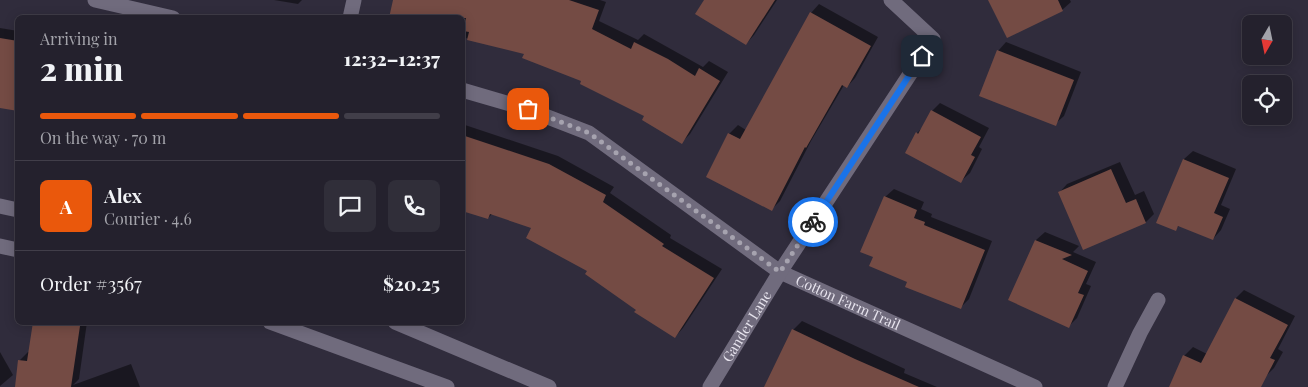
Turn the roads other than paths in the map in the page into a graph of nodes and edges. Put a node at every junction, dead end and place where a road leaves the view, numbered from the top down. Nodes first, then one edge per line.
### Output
1 (95, 0) edge
2 (354, 0) edge
3 (891, 0) edge
4 (161, 15) edge
5 (351, 15) edge
6 (465, 91) edge
7 (0, 206) edge
8 (15, 209) edge
9 (0, 246) edge
10 (15, 249) edge
11 (780, 272) junction
12 (1158, 300) dead end
13 (278, 325) edge
14 (402, 325) edge
15 (447, 387) edge
16 (549, 387) edge
17 (710, 387) edge
18 (1035, 387) edge
19 (1115, 387) edge

1 - 4 street
2 - 5 street
3 - 11 street, Gander Lane
6 - 11 street, Cotton Farm Trail
7 - 8 street
9 - 10 street
11 - 17 street, Gander Lane
11 - 18 street, Cotton Farm Trail
12 - 19 street
13 - 15 street
14 - 16 street

